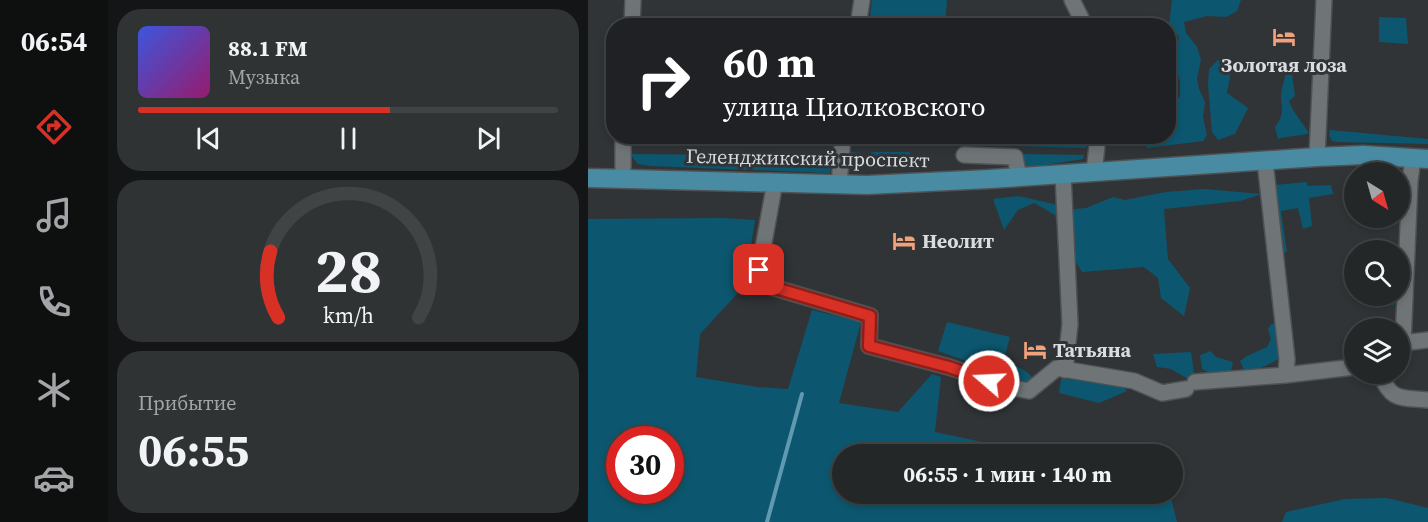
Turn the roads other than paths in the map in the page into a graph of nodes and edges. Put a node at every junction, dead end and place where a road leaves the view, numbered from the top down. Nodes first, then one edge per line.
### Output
1 (633, 0) edge
2 (862, 0) edge
3 (1072, 0) edge
4 (1324, 0) edge
5 (632, 18) edge
6 (859, 18) edge
7 (1081, 18) edge
8 (623, 144) edge
9 (842, 144) edge
10 (1097, 144) edge
11 (964, 155) dead end
12 (1317, 157) junction
13 (1421, 159) edge
14 (1265, 161) junction
15 (1094, 173) junction
16 (1063, 174) junction
17 (1019, 177) junction
18 (588, 178) edge
19 (623, 178) junction
20 (775, 182) junction
21 (839, 184) junction
22 (1403, 318) edge
23 (1428, 340) edge
24 (1410, 345) edge
25 (1344, 368) edge
26 (1065, 370) junction
27 (1286, 375) junction
28 (1384, 384) edge
29 (1428, 400) edge

1 - 5 street
2 - 6 street
3 - 7 street
4 - 12 street
8 - 19 street
9 - 21 street
10 - 15 street
11 - 17 street
12 - 13 main road, Геленджикский проспект
12 - 14 main road, Геленджикский проспект
13 - 22 street
14 - 15 main road, Геленджикский проспект
14 - 27 street
15 - 16 main road, Геленджикский проспект
16 - 17 main road, Геленджикский проспект
16 - 26 street
17 - 21 main road, Геленджикский проспект
18 - 19 main road, Геленджикский проспект
19 - 20 main road, Геленджикский проспект
20 - 21 main road, Геленджикский проспект
20 - 26 street
23 - 24 street
25 - 27 street
26 - 27 street
28 - 29 street

